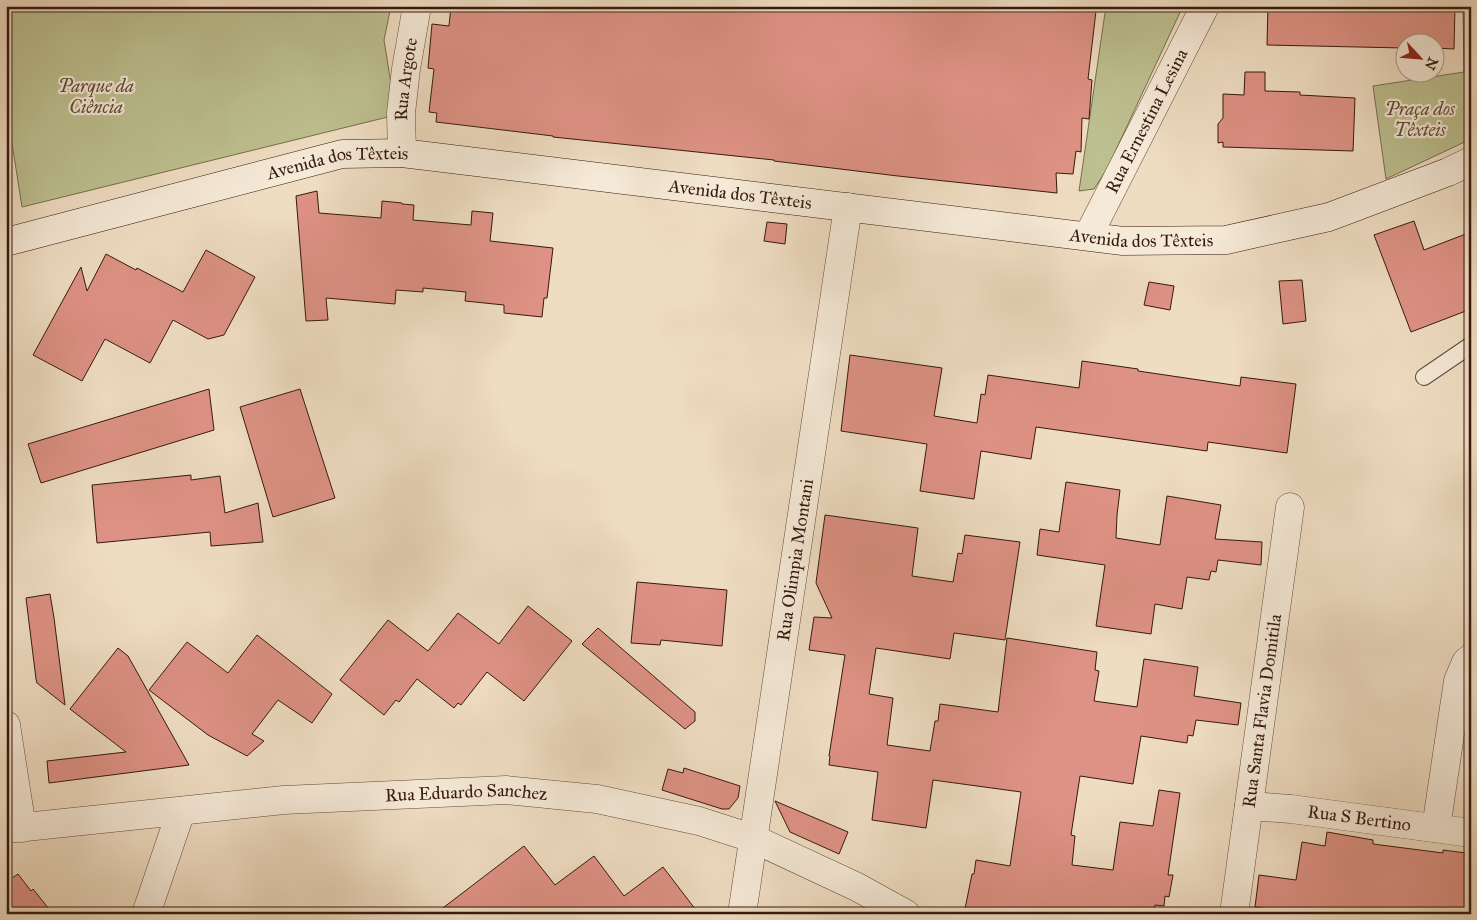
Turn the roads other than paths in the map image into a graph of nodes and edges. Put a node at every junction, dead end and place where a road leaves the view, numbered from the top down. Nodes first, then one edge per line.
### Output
1 (417, 6) edge
2 (1205, 6) edge
3 (402, 153) junction
4 (1471, 161) edge
5 (848, 207) junction
6 (1088, 236) junction
7 (6, 242) edge
8 (1471, 345) edge
9 (1424, 377) dead end
10 (1290, 508) dead end
11 (1471, 658) edge
12 (6, 725) edge
13 (1249, 806) junction
14 (181, 811) junction
15 (14, 828) edge
16 (1436, 828) junction
17 (1471, 833) edge
18 (752, 838) junction
19 (146, 914) edge
20 (742, 914) edge
21 (906, 914) edge
22 (1234, 914) edge

1 - 3 street, Rua Argote
2 - 6 street, Rua Ernestina Lesina
3 - 5 street, Avenida dos Têxteis
3 - 7 street, Avenida dos Têxteis
4 - 6 street, Avenida dos Têxteis
5 - 6 street, Avenida dos Têxteis
5 - 18 street, Rua Olimpia Montani
8 - 9 lane
10 - 13 street, Rua Santa Flavia Domitila
11 - 16 street
12 - 15 street
13 - 16 street, Rua S Bertino
13 - 22 street, Rua Santa Flavia Domitila
14 - 15 street, Rua Eduardo Sanchez
14 - 18 street, Rua Eduardo Sanchez
14 - 19 street
16 - 17 street, Rua S Bertino
18 - 20 street, Rua Olimpia Montani
18 - 21 street, Rua Eduardo Sanchez

